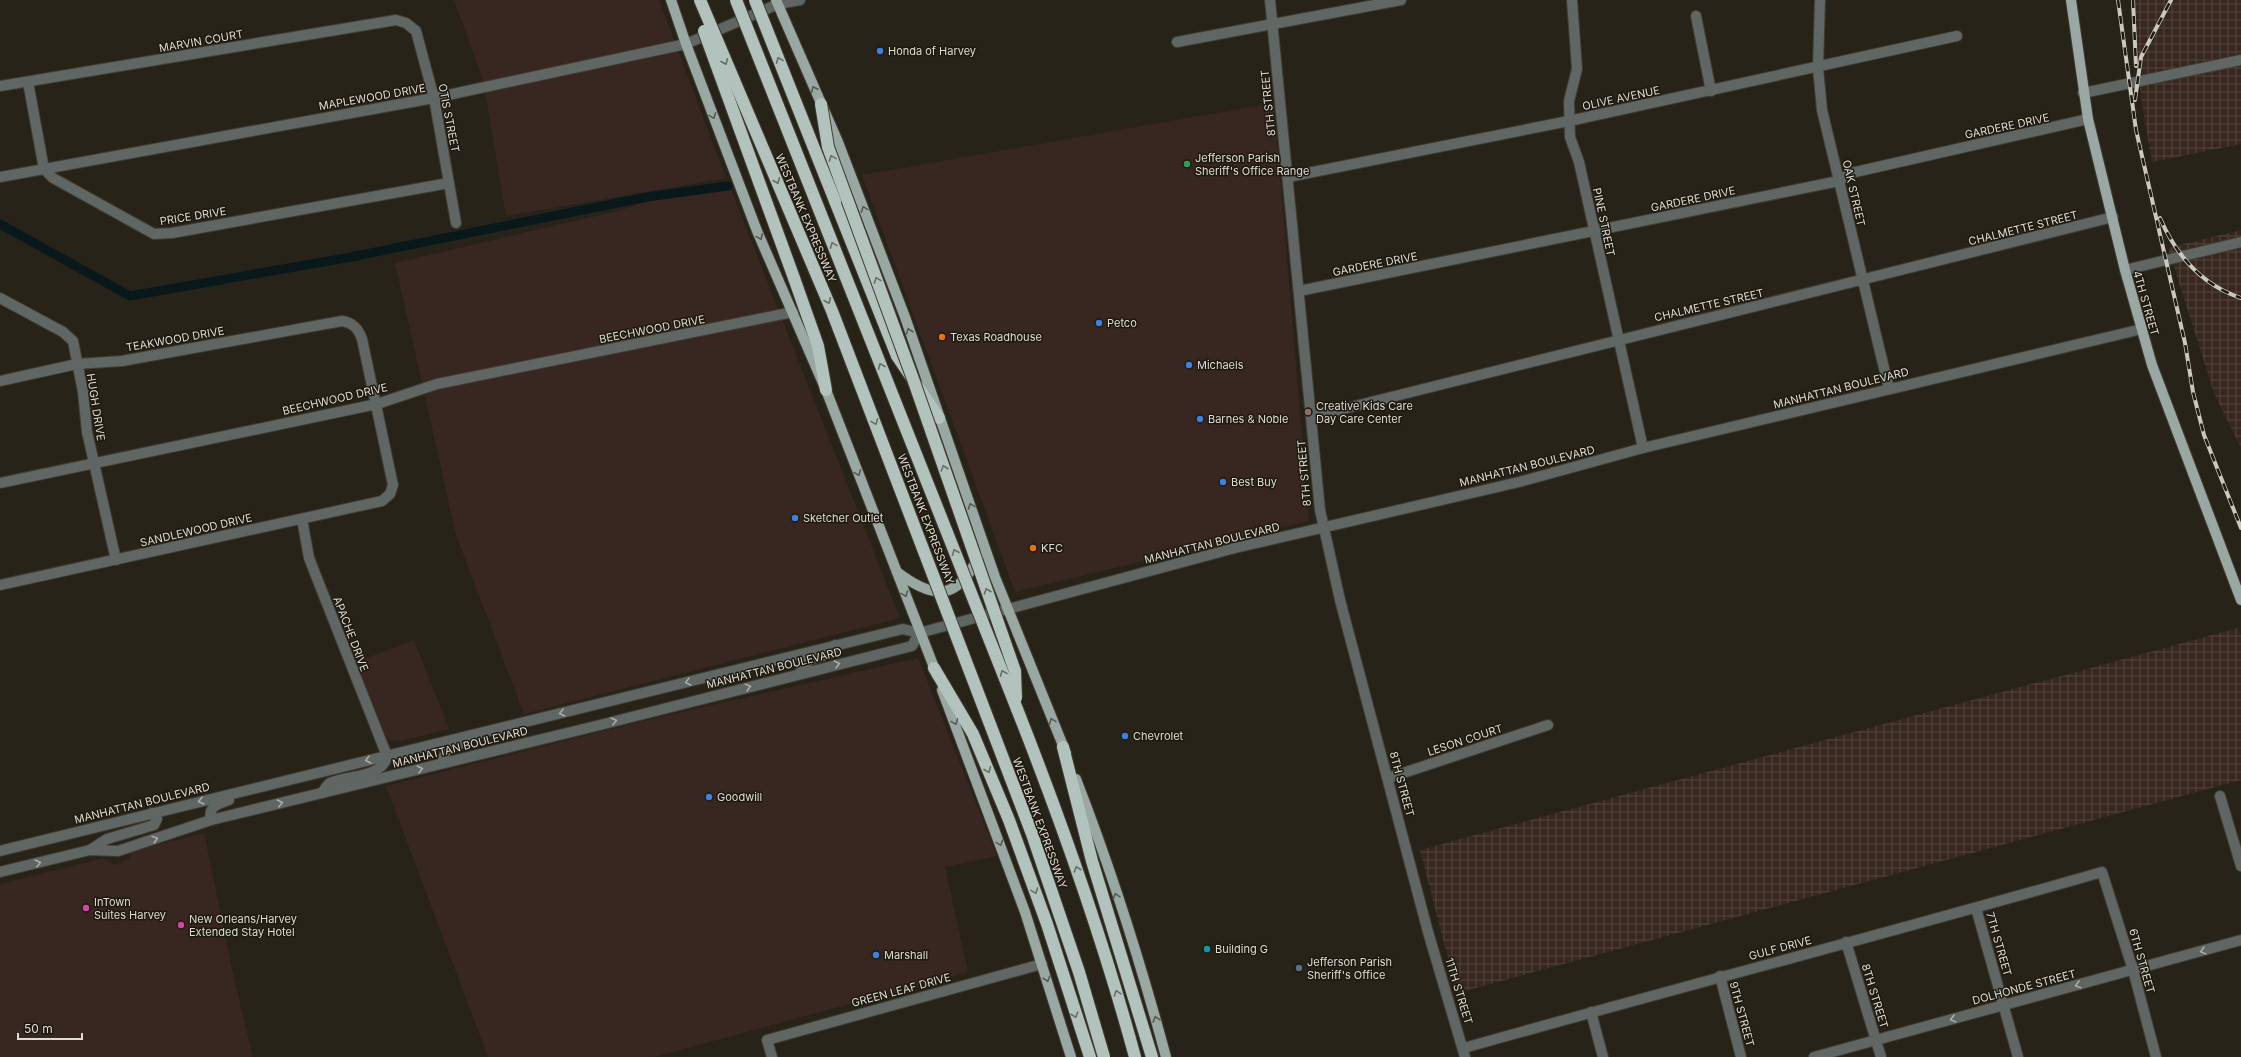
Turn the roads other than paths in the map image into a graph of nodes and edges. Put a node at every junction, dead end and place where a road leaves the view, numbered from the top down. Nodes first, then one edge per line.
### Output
1 (671, 0) edge
2 (692, 0) edge
3 (700, 0) edge
4 (736, 0) edge
5 (755, 0) edge
6 (800, 0) edge
7 (1270, 0) edge
8 (1401, 0) edge
9 (1572, 0) edge
10 (1820, 0) edge
11 (2071, 0) edge
12 (777, 2) edge
13 (1696, 16) dead end
14 (406, 23) joint
15 (1273, 23) junction
16 (1957, 36) dead end
17 (1177, 42) dead end
18 (686, 44) junction
19 (2241, 60) edge
20 (1818, 68) junction
21 (28, 82) junction
22 (0, 86) edge
23 (1711, 91) junction
24 (2082, 93) junction
25 (434, 98) junction
26 (821, 104) junction
27 (2088, 119) junction
28 (1569, 121) junction
29 (44, 169) junction
30 (0, 177) edge
31 (1288, 177) junction
32 (1839, 181) junction
33 (449, 183) junction
34 (2113, 218) junction
35 (456, 222) dead end
36 (1594, 232) junction
37 (2241, 242) edge
38 (2124, 270) junction
39 (1862, 281) junction
40 (1299, 291) junction
41 (0, 298) edge
42 (799, 310) junction
43 (2142, 329) junction
44 (1617, 339) junction
45 (77, 364) junction
46 (0, 381) edge
47 (1889, 389) junction
48 (826, 390) joint
49 (377, 404) junction
50 (1311, 417) junction
51 (938, 418) junction
52 (1643, 448) junction
53 (94, 462) junction
54 (0, 482) edge
55 (302, 519) junction
56 (1323, 527) junction
57 (984, 546) junction
58 (116, 560) junction
59 (897, 572) junction
60 (0, 585) edge
61 (2241, 600) edge
62 (1008, 608) junction
63 (919, 634) junction
64 (835, 646) junction
65 (934, 668) junction
66 (799, 674) junction
67 (1017, 709) junction
68 (510, 725) junction
69 (1548, 725) dead end
70 (1063, 747) junction
71 (387, 756) junction
72 (442, 763) junction
73 (1388, 778) junction
74 (273, 784) junction
75 (322, 793) junction
76 (2220, 796) dead end
77 (152, 814) junction
78 (211, 820) junction
79 (90, 850) junction
80 (0, 851) edge
81 (2241, 866) edge
82 (0, 872) edge
83 (2102, 872) joint
84 (1976, 908) junction
85 (1428, 932) joint
86 (2241, 940) edge
87 (1846, 942) junction
88 (1042, 964) junction
89 (2133, 970) junction
90 (1720, 976) junction
91 (2004, 1005) junction
92 (1591, 1012) junction
93 (1875, 1041) junction
94 (1464, 1052) edge
95 (772, 1057) edge
96 (1071, 1057) edge
97 (1090, 1057) edge
98 (1104, 1057) edge
99 (1135, 1057) edge
100 (1152, 1057) edge
101 (1166, 1057) edge
102 (1603, 1057) edge
103 (1741, 1057) edge
104 (1814, 1057) edge
105 (1881, 1057) edge
106 (2018, 1057) edge
107 (2156, 1057) edge

1 - 18 main road
2 - 42 highway, bridge
3 -> 98 highway, WESTBANK EXPRESSWAY, bridge
67 -> 4 highway, WESTBANK EXPRESSWAY, bridge
51 -> 5 highway, bridge
6 - 12 street, MAPLEWOOD DRIVE
7 - 15 street, 8TH STREET
8 - 15 street
9 - 28 street, PINE STREET
10 - 20 street, OAK STREET
11 - 24 main road, 4TH STREET
12 - 18 street, MAPLEWOOD DRIVE
26 -> 12 main road
13 - 23 street
14 - 21 street, MARVIN COURT
14 - 25 street, OTIS STREET
15 - 17 street
15 - 31 street, 8TH STREET
16 - 20 street, OLIVE AVENUE
18 - 25 street, MAPLEWOOD DRIVE
18 -> 42 main road
19 - 24 street
20 - 23 street, OLIVE AVENUE
20 - 32 street, OAK STREET
21 - 22 street, MARVIN COURT
21 - 29 street
23 - 28 street, OLIVE AVENUE
24 - 27 main road, 4TH STREET
25 - 29 street, MAPLEWOOD DRIVE
25 - 33 street, OTIS STREET
51 -> 26 main road
67 -> 26 highway, bridge
27 - 32 street, GARDERE DRIVE
27 - 34 main road, 4TH STREET
28 - 31 street, OLIVE AVENUE
28 - 36 street, PINE STREET
29 - 30 street, MAPLEWOOD DRIVE
29 - 33 street, PRICE DRIVE
31 - 40 street, 8TH STREET
32 - 36 street, GARDERE DRIVE
32 - 39 street, OAK STREET
33 - 35 street, OTIS STREET
34 - 38 main road, 4TH STREET
34 - 39 street, CHALMETTE STREET
36 - 40 street, GARDERE DRIVE
36 - 44 street, PINE STREET
37 - 38 street
38 - 43 main road, 4TH STREET
39 - 44 street, CHALMETTE STREET
39 - 47 street, OAK STREET
40 - 50 street, 8TH STREET
41 - 45 street, HUGH DRIVE
42 - 48 highway
42 - 49 street, BEECHWOOD DRIVE
43 - 47 street, MANHATTAN BOULEVARD
43 - 61 main road, 4TH STREET
44 - 50 street, CHALMETTE STREET
44 - 52 street, PINE STREET
45 - 46 street, TEAKWOOD DRIVE
45 - 49 street, TEAKWOOD DRIVE
45 - 53 street, HUGH DRIVE
47 - 52 street, MANHATTAN BOULEVARD
48 -> 59 main road
49 - 53 street, BEECHWOOD DRIVE
49 - 55 street, SANDLEWOOD DRIVE
50 - 56 street, 8TH STREET
57 -> 51 main road
52 - 56 street, MANHATTAN BOULEVARD
53 - 54 street, BEECHWOOD DRIVE
53 - 58 street, HUGH DRIVE
55 - 58 street, SANDLEWOOD DRIVE
55 - 71 street, APACHE DRIVE
56 - 62 street, MANHATTAN BOULEVARD
56 - 73 street, 8TH STREET
57 - 59 main road
57 - 62 main road
58 - 60 street, SANDLEWOOD DRIVE
59 -> 63 main road
62 - 63 street, MANHATTAN BOULEVARD
70 -> 62 main road
63 - 64 street, MANHATTAN BOULEVARD
63 - 65 main road
66 -> 63 street, MANHATTAN BOULEVARD
64 - 66 street
64 -> 68 street, MANHATTAN BOULEVARD
65 -> 88 main road
65 -> 97 highway
72 -> 66 street, MANHATTAN BOULEVARD
99 -> 67 highway, WESTBANK EXPRESSWAY
68 - 71 street, MANHATTAN BOULEVARD
68 - 72 street
69 - 73 street, LESON COURT
70 - 100 highway
101 -> 70 main road
71 -> 74 street, MANHATTAN BOULEVARD
71 - 75 street
75 -> 72 street, MANHATTAN BOULEVARD
73 - 85 street, 8TH STREET
74 -> 77 street, MANHATTAN BOULEVARD
74 - 78 street
78 -> 75 street, MANHATTAN BOULEVARD
76 - 81 street
77 - 79 street
77 - 80 street, MANHATTAN BOULEVARD
79 -> 78 street, MANHATTAN BOULEVARD
82 -> 79 street, MANHATTAN BOULEVARD
83 - 84 street, GULF DRIVE
83 - 89 street, 6TH STREET
84 - 87 street, GULF DRIVE
84 - 91 street, 7TH STREET
85 - 94 street, 11TH STREET
86 -> 89 street, DOLHONDE STREET
87 - 90 street, GULF DRIVE
87 - 93 street, 8TH STREET
88 - 95 street, GREEN LEAF DRIVE
88 -> 96 main road
89 -> 91 street, DOLHONDE STREET
89 - 107 street, 6TH STREET
90 - 92 street, GULF DRIVE
90 - 103 street, 9TH STREET
91 -> 93 street, DOLHONDE STREET
91 - 106 street, 7TH STREET
92 - 94 street, GULF DRIVE
92 - 102 street
93 - 104 street, DOLHONDE STREET
93 - 105 street, 8TH STREET

